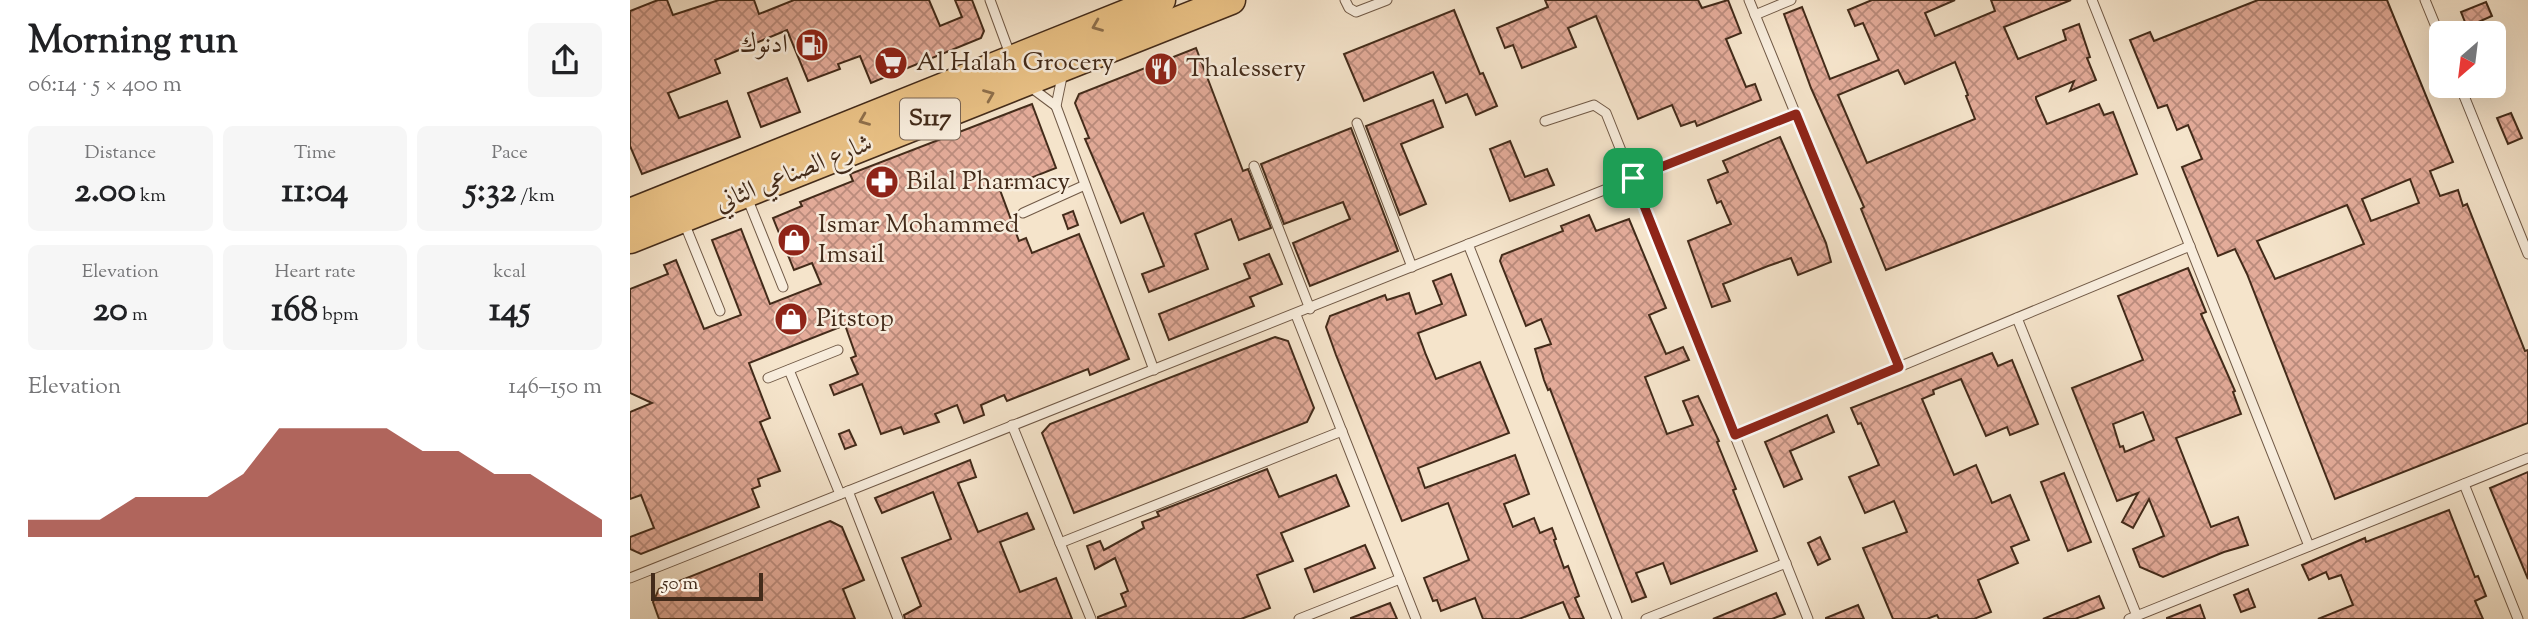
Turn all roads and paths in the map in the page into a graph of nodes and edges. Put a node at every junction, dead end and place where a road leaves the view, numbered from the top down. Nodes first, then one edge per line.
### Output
1 (990, 0) edge
2 (1161, 0) edge
3 (1231, 0) edge
4 (1345, 0) edge
5 (1387, 0) edge
6 (1749, 0) edge
7 (1791, 0) edge
8 (2092, 0) edge
9 (2425, 0) edge
10 (1755, 15) junction
11 (2434, 21) edge
12 (1066, 66) junction
13 (1017, 71) junction
14 (2465, 98) edge
15 (1056, 106) junction
16 (1796, 114) junction
17 (1545, 121) dead end
18 (1357, 123) dead end
19 (1254, 166) dead end
20 (1633, 178) junction
21 (1085, 185) junction
22 (745, 194) junction
23 (634, 208) edge
24 (1023, 213) dead end
25 (682, 218) junction
26 (630, 239) edge
27 (1468, 244) junction
28 (2190, 246) junction
29 (2528, 254) edge
30 (1412, 267) junction
31 (783, 287) dead end
32 (1310, 309) junction
33 (720, 312) dead end
34 (1296, 315) junction
35 (2017, 318) junction
36 (838, 350) dead end
37 (1899, 367) junction
38 (789, 370) junction
39 (1154, 370) junction
40 (768, 378) dead end
41 (1012, 425) junction
42 (1342, 431) junction
43 (1735, 435) junction
44 (2528, 458) edge
45 (2464, 484) junction
46 (844, 492) junction
47 (1060, 543) junction
48 (2309, 547) junction
49 (1786, 563) junction
50 (630, 578) edge
51 (1400, 579) junction
52 (2133, 617) edge
53 (898, 619) edge
54 (1091, 619) edge
55 (1299, 619) edge
56 (1416, 619) edge
57 (1617, 619) edge
58 (1646, 619) edge
59 (1808, 619) edge
60 (2518, 619) edge

1 - 13 lane
2 -> 13 main road, شارع الصناعي الثاني / S117
3 - 12 main road, شارع الصناعي الثاني / S117
4 - 5 lane
6 - 10 lane
7 - 10 lane
8 - 28 lane
9 - 11 lane
10 - 16 lane
12 - 13 main road, شارع الصناعي الثاني / S117
12 - 15 lane
13 - 15 lane
22 -> 13 main road, شارع الصناعي الثاني / S117
13 -> 23 main road, شارع الصناعي الثاني / S117
14 - 29 lane
15 - 21 lane
16 - 20 lane
16 - 37 lane
17 - 20 lane
18 - 30 lane
19 - 32 lane
20 - 27 lane
20 - 43 lane
21 - 24 lane
21 - 39 lane
22 - 25 main road, شارع الصناعي الثاني / S117
22 - 31 lane
25 - 26 main road, شارع الصناعي الثاني / S117
25 - 33 lane
27 - 30 lane
27 - 57 lane
28 - 35 lane
28 - 48 lane
30 - 32 lane
32 - 34 lane
34 - 39 lane
34 - 42 lane
35 - 37 lane
35 - 52 lane
36 - 38 lane
37 - 43 lane
38 - 40 lane
38 - 46 lane
39 - 41 lane
41 - 46 lane
41 - 47 lane
42 - 47 lane
42 - 51 lane
43 - 49 lane
44 - 45 lane
45 - 48 lane
45 - 60 lane
46 - 50 lane
46 - 53 lane
47 - 54 lane
48 - 52 lane
49 - 58 lane
49 - 59 lane
51 - 55 lane
51 - 56 lane

